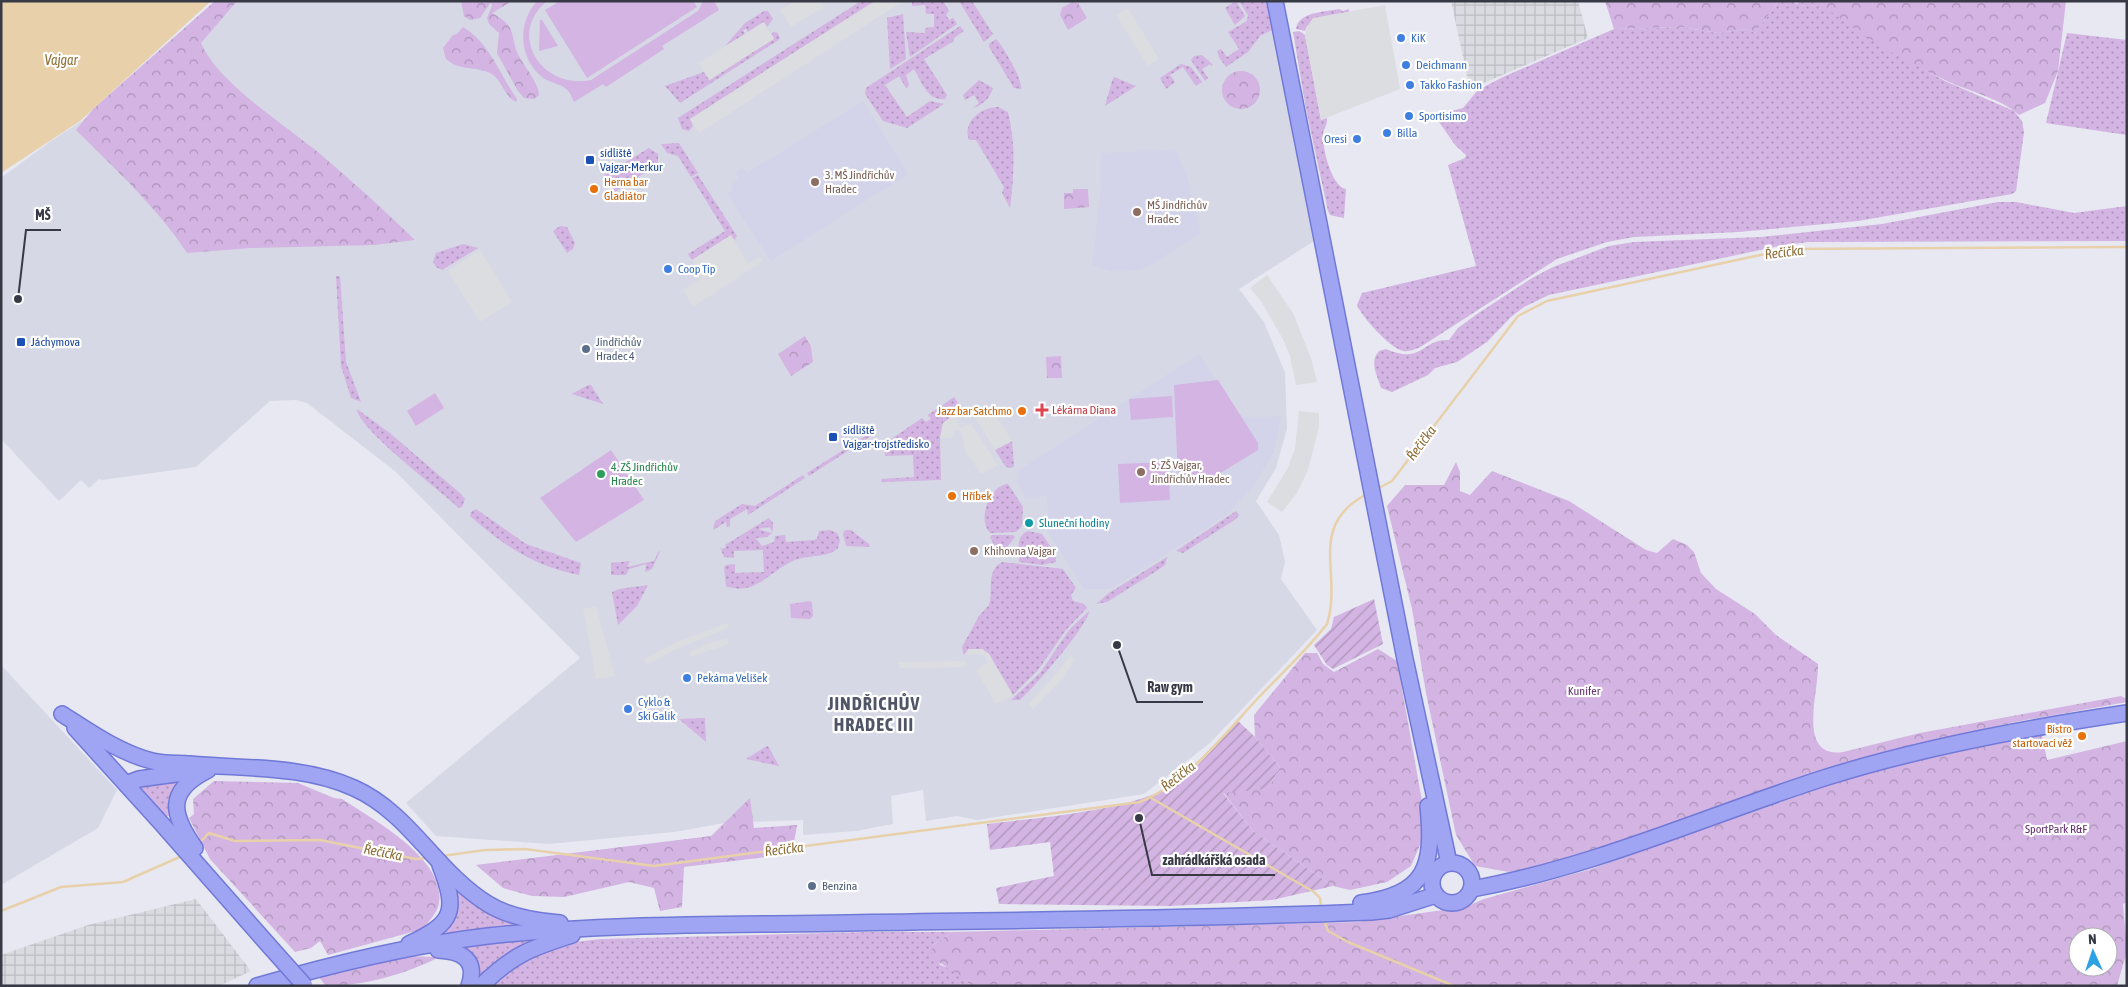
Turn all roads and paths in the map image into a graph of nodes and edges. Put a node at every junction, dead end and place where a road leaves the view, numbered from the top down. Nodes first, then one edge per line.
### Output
1 (1275, 1) edge
2 (2127, 714) edge
3 (1427, 760) junction
4 (153, 761) junction
5 (215, 769) junction
6 (126, 784) junction
7 (439, 861) junction
8 (1450, 864) junction
9 (1472, 889) junction
10 (1436, 895) junction
11 (1328, 914) junction
12 (248, 922) junction
13 (600, 928) junction
14 (414, 949) junction
15 (391, 952) junction
16 (257, 986) edge
17 (304, 986) edge
18 (470, 986) edge
19 (481, 986) edge

1 - 3 main road
2 - 9 main road
3 - 8 main road
3 - 11 main road
4 - 5 main road
4 - 6 main road
4 - 6 main road
5 - 6 main road
5 - 7 main road
5 - 12 main road
6 - 12 main road
7 - 13 main road
7 - 15 main road
8 - 9 main road
8 - 10 main road
9 - 10 main road
10 - 11 main road
11 - 13 main road
12 - 17 main road, bridge
13 - 14 main road
13 - 19 main road
14 - 15 main road
14 - 18 main road
15 - 16 main road

